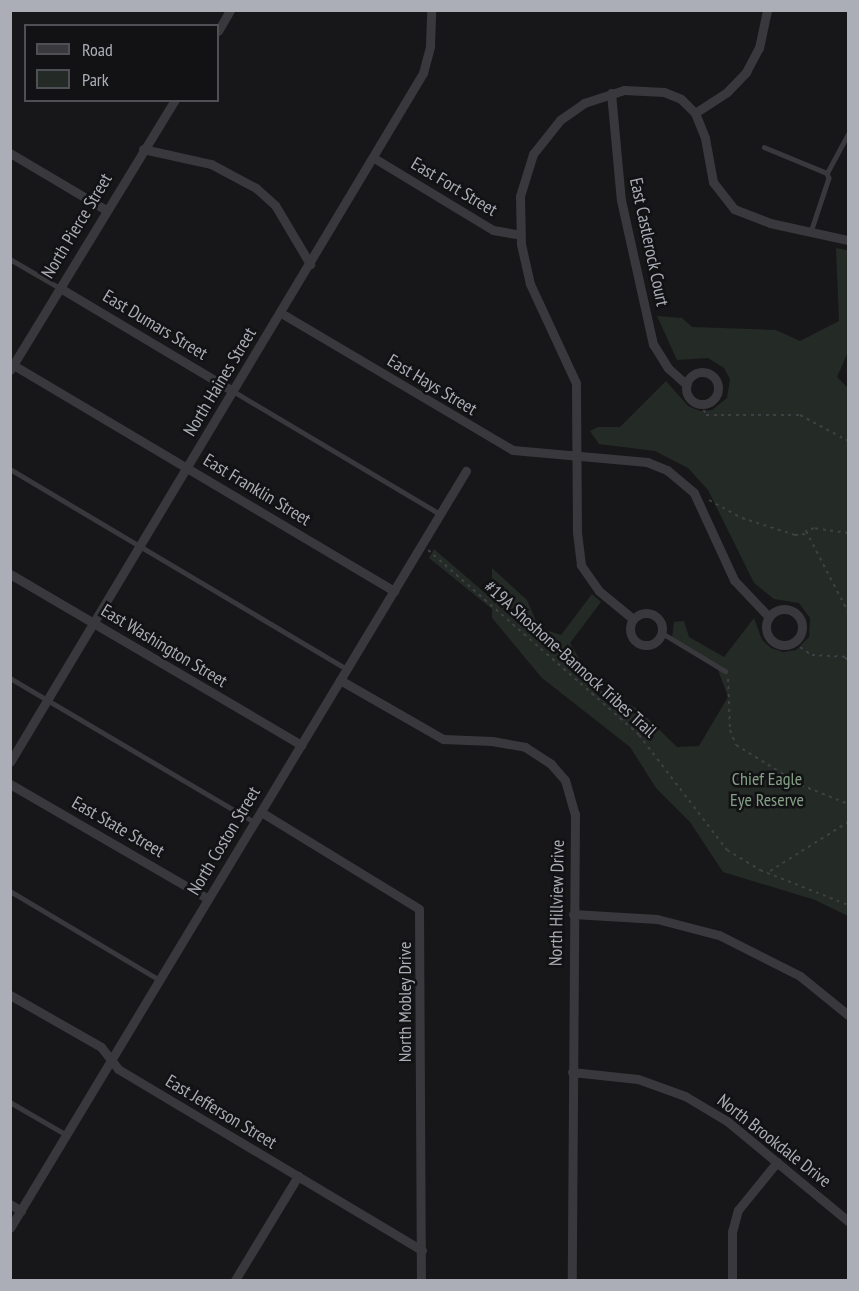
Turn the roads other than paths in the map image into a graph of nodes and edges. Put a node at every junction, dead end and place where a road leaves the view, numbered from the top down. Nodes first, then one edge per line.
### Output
1 (230, 10) edge
2 (431, 10) edge
3 (766, 10) edge
4 (219, 29) edge
5 (611, 93) junction
6 (174, 102) edge
7 (695, 112) junction
8 (849, 134) edge
9 (764, 147) dead end
10 (143, 149) junction
11 (10, 153) edge
12 (374, 158) junction
13 (827, 173) junction
14 (106, 210) junction
15 (811, 232) junction
16 (520, 235) junction
17 (849, 240) edge
18 (10, 258) edge
19 (310, 264) junction
20 (60, 288) junction
21 (280, 313) junction
22 (12, 366) edge
23 (687, 385) junction
24 (233, 391) junction
25 (576, 456) junction
26 (187, 468) junction
27 (10, 469) edge
28 (466, 471) dead end
29 (440, 514) junction
30 (140, 546) junction
31 (10, 574) edge
32 (394, 591) junction
33 (769, 617) junction
34 (633, 619) junction
35 (94, 623) junction
36 (662, 633) junction
37 (347, 669) junction
38 (725, 671) road end
39 (10, 678) edge
40 (340, 680) junction
41 (47, 700) junction
42 (301, 746) junction
43 (10, 762) edge
44 (10, 784) edge
45 (261, 812) junction
46 (254, 822) junction
47 (10, 891) edge
48 (208, 899) junction
49 (573, 914) junction
50 (160, 980) junction
51 (10, 995) edge
52 (849, 1015) edge
53 (111, 1061) junction
54 (572, 1072) junction
55 (10, 1102) edge
56 (67, 1135) junction
57 (777, 1162) junction
58 (298, 1176) junction
59 (10, 1204) edge
60 (21, 1211) junction
61 (849, 1221) edge
62 (10, 1228) edge
63 (422, 1250) junction
64 (235, 1281) edge
65 (421, 1281) edge
66 (572, 1281) edge
67 (732, 1281) edge

1 - 4 street
2 - 12 street, North Haines Street
3 - 7 street
5 - 7 street
5 - 16 street
5 - 23 street, East Castlerock Court
6 - 10 street, North Pierce Street
7 - 15 street
8 - 13 lane
9 - 13 lane
10 - 14 street, North Pierce Street
10 - 19 street
11 - 14 street
12 - 16 street, East Fort Street
12 - 19 street, North Haines Street
13 - 15 lane
14 - 20 street, North Pierce Street
15 - 17 street
16 - 25 street
18 - 20 lane
19 - 21 street, North Haines Street
20 - 22 street, North Pierce Street
20 - 24 street, East Dumars Street
21 - 24 street, North Haines Street
21 - 25 street, East Hays Street
22 - 26 street, East Franklin Street
23 - 23 street, East Castlerock Court
24 - 26 street, North Haines Street
24 - 29 lane
25 - 33 street, East Hays Street
25 - 34 street
26 - 30 street, North Haines Street
26 - 32 street, East Franklin Street
27 - 30 lane
28 - 29 street, North Coston Street
29 - 32 street, North Coston Street
30 - 35 street, North Haines Street
30 - 37 lane
31 - 35 street, East Washington Street
32 - 37 street, North Coston Street
33 - 33 street
34 - 36 street
34 - 36 street
35 - 41 street, North Haines Street
35 - 42 street, East Washington Street
36 - 38 lane
37 - 40 street, North Coston Street
39 - 41 lane
40 - 42 street, North Coston Street
40 - 49 street, North Hillview Drive
41 - 43 street, North Haines Street
41 - 46 lane
42 - 45 street, North Coston Street
44 - 48 street, East State Street
45 - 46 street, North Coston Street
45 - 63 street, North Mobley Drive
46 - 48 street, North Coston Street
47 - 50 lane
48 - 50 street, North Coston Street
49 - 52 street
49 - 54 street, North Hillview Drive
50 - 53 street, North Coston Street
51 - 53 street, East Jefferson Street
53 - 56 street, North Coston Street
53 - 58 street, East Jefferson Street
54 - 57 street, North Brookdale Drive
54 - 66 street, North Hillview Drive
55 - 56 lane
56 - 60 street, North Coston Street
57 - 61 street, North Brookdale Drive
57 - 67 street
58 - 63 street, East Jefferson Street
58 - 64 street
59 - 60 street
60 - 62 street, North Coston Street
63 - 65 street, North Mobley Drive

